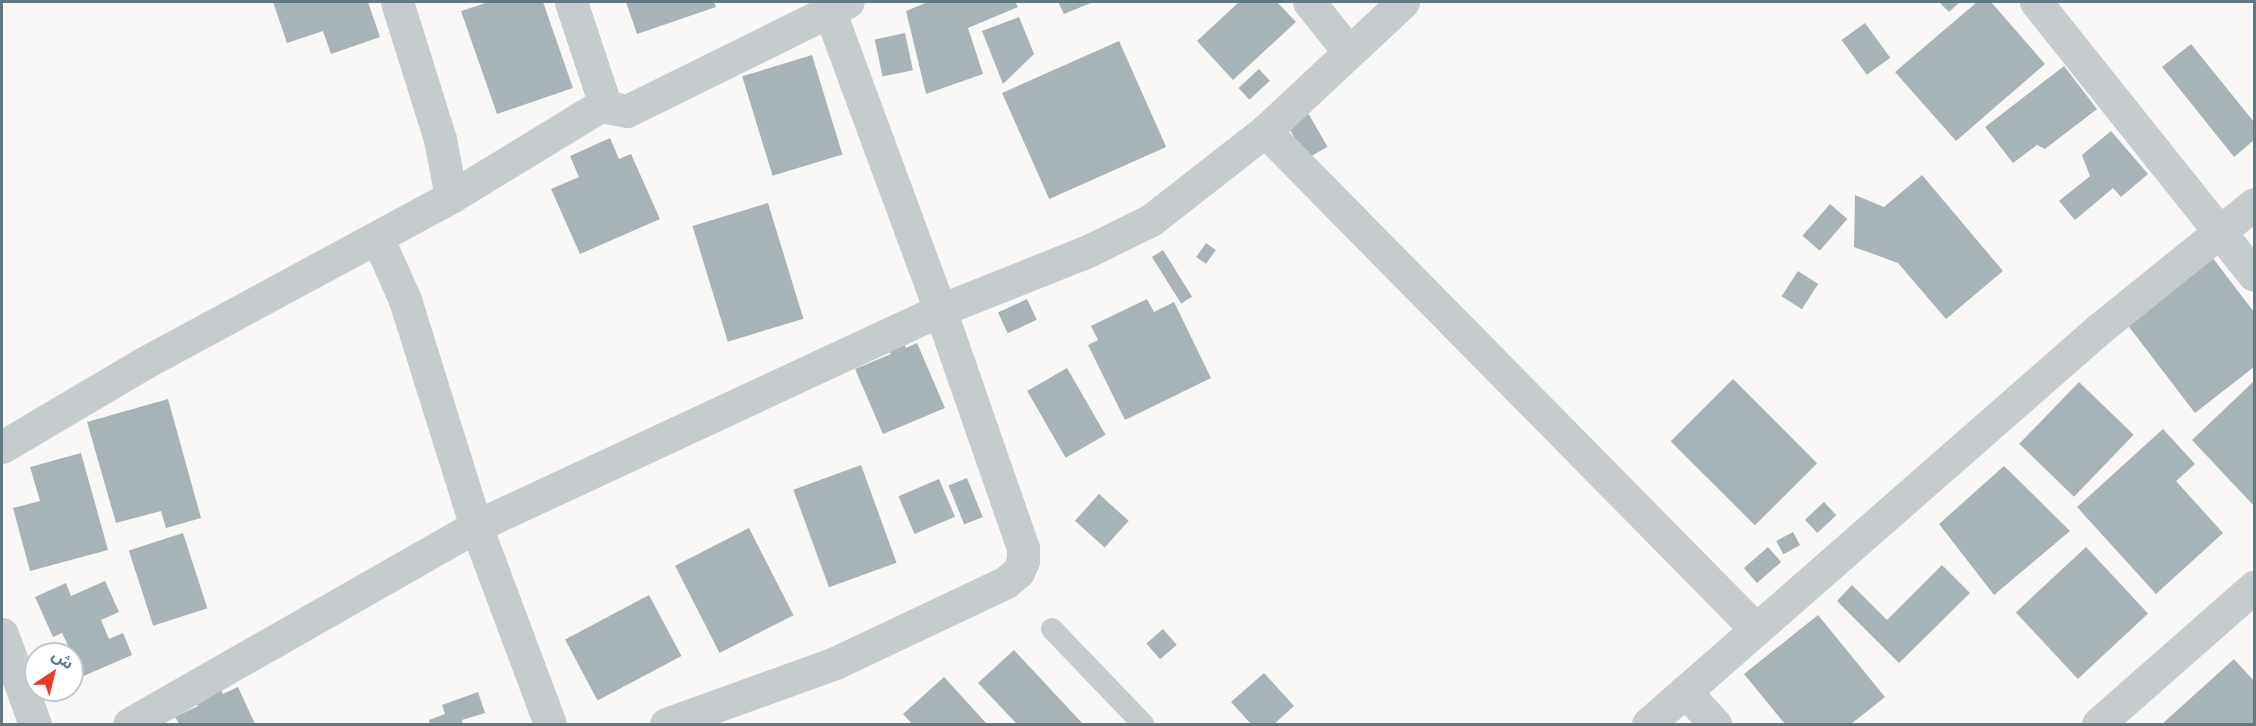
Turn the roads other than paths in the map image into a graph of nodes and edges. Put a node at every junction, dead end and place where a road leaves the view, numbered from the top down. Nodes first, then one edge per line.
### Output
1 (397, 2) edge
2 (571, 2) edge
3 (1309, 2) edge
4 (1403, 2) edge
5 (2036, 2) edge
6 (839, 7) edge
7 (1349, 52) junction
8 (600, 106) junction
9 (1265, 130) junction
10 (451, 197) junction
11 (2254, 204) edge
12 (2220, 229) junction
13 (378, 239) junction
14 (2254, 274) edge
15 (940, 310) junction
16 (2, 447) edge
17 (476, 526) junction
18 (2254, 587) edge
19 (1052, 628) dead end
20 (1756, 629) junction
21 (2, 634) edge
22 (1685, 691) junction
23 (35, 724) edge
24 (129, 724) edge
25 (550, 724) edge
26 (666, 724) edge
27 (1143, 724) edge
28 (1648, 724) edge
29 (1715, 724) edge
30 (2098, 724) edge

1 - 10 street
2 - 8 street
3 - 7 street
4 - 7 street
5 - 12 street
6 - 8 street
6 - 15 street
7 - 9 street
8 - 10 street
9 - 15 street
9 - 20 street
10 - 13 street
11 - 12 street
12 - 14 street
12 - 20 street
13 - 16 street
13 - 17 street
15 - 17 street
15 - 26 street
17 - 24 street
17 - 25 street
18 - 30 street
19 - 27 lane
20 - 22 street
21 - 23 street
22 - 28 street
22 - 29 street

